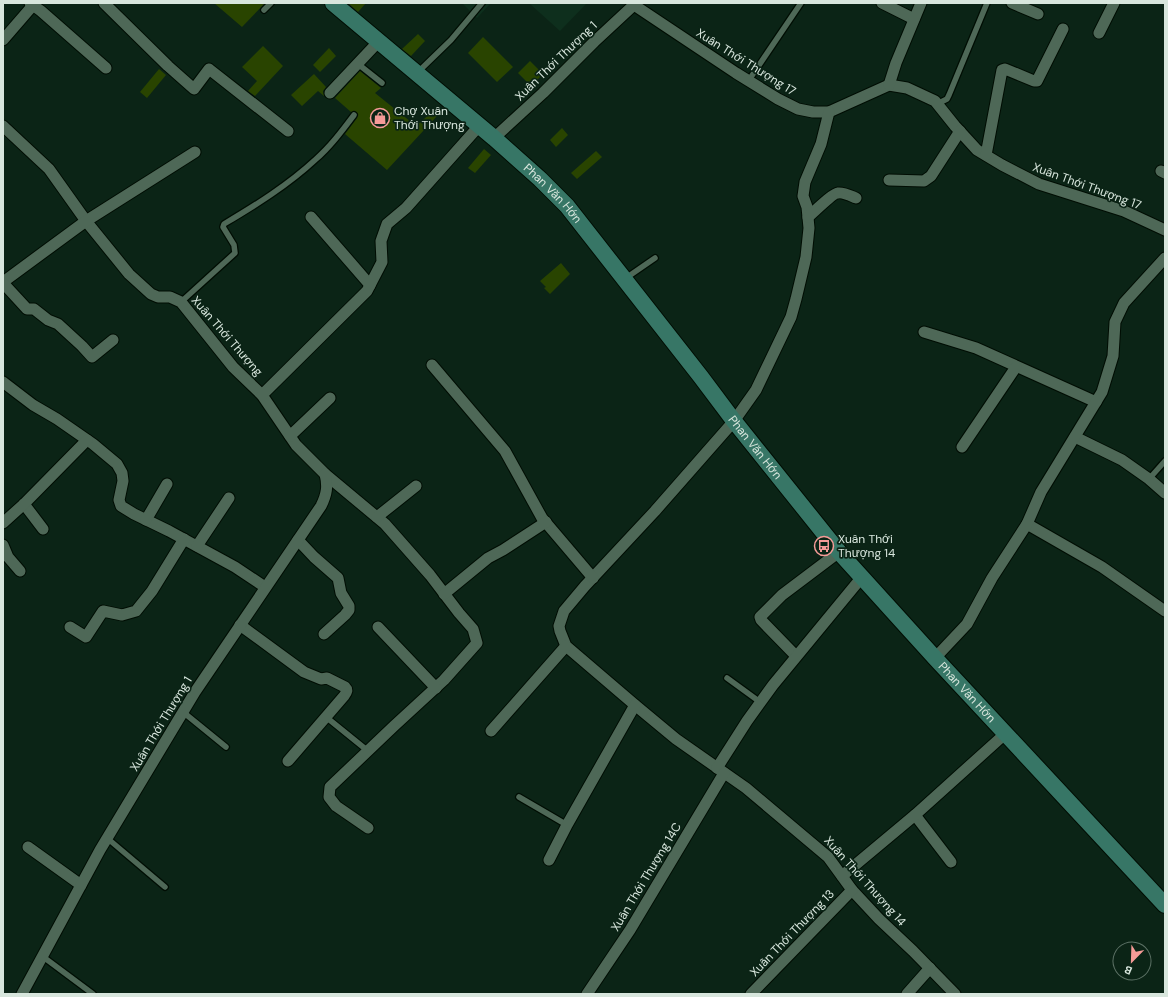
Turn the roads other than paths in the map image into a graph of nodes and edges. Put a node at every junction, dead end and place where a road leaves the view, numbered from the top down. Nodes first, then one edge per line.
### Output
1 (104, 3) edge
2 (271, 3) edge
3 (333, 3) edge
4 (482, 3) edge
5 (801, 3) edge
6 (882, 3) edge
7 (922, 3) edge
8 (987, 3) edge
9 (1012, 3) edge
10 (1114, 3) edge
11 (32, 4) edge
12 (635, 4) edge
13 (264, 10) dead end
14 (1038, 14) dead end
15 (914, 19) junction
16 (1063, 29) dead end
17 (5, 33) edge
18 (1099, 33) dead end
19 (379, 42) junction
20 (358, 64) junction
21 (106, 68) dead end
22 (417, 73) junction
23 (749, 80) junction
24 (382, 83) dead end
25 (889, 85) junction
26 (330, 93) dead end
27 (937, 104) junction
28 (829, 112) junction
29 (354, 115) dead end
30 (3, 126) edge
31 (479, 126) junction
32 (288, 131) dead end
33 (960, 131) junction
34 (494, 138) junction
35 (195, 152) dead end
36 (986, 155) junction
37 (889, 180) dead end
38 (856, 198) dead end
39 (311, 217) dead end
40 (808, 217) junction
41 (86, 221) junction
42 (1165, 230) edge
43 (655, 258) dead end
44 (1165, 258) edge
45 (624, 279) junction
46 (3, 282) edge
47 (370, 285) junction
48 (181, 302) junction
49 (924, 332) dead end
50 (113, 340) dead end
51 (432, 364) dead end
52 (1016, 367) junction
53 (3, 382) edge
54 (262, 395) junction
55 (330, 398) dead end
56 (1096, 402) junction
57 (734, 421) junction
58 (290, 436) junction
59 (1075, 437) junction
60 (87, 440) junction
61 (962, 447) dead end
62 (1165, 461) edge
63 (325, 474) junction
64 (1150, 479) junction
65 (167, 484) dead end
66 (416, 486) dead end
67 (1165, 493) edge
68 (229, 498) dead end
69 (24, 504) junction
70 (377, 517) junction
71 (146, 520) junction
72 (546, 522) junction
73 (3, 523) edge
74 (1027, 524) junction
75 (43, 529) dead end
76 (184, 539) junction
77 (298, 540) junction
78 (3, 546) edge
79 (198, 546) junction
80 (839, 552) junction
81 (20, 571) dead end
82 (862, 577) junction
83 (593, 578) junction
84 (265, 587) junction
85 (444, 594) junction
86 (1165, 611) edge
87 (240, 625) junction
88 (70, 627) dead end
89 (378, 627) dead end
90 (324, 634) dead end
91 (566, 646) junction
92 (796, 656) junction
93 (935, 658) junction
94 (727, 678) dead end
95 (436, 688) junction
96 (760, 702) junction
97 (636, 705) junction
98 (182, 712) junction
99 (326, 717) junction
100 (491, 731) dead end
101 (1006, 733) junction
102 (226, 747) dead end
103 (368, 751) junction
104 (288, 760) dead end
105 (720, 770) junction
106 (519, 797) dead end
107 (915, 815) junction
108 (567, 826) junction
109 (368, 828) dead end
110 (107, 838) junction
111 (28, 847) dead end
112 (549, 860) dead end
113 (951, 862) dead end
114 (842, 876) junction
115 (81, 885) junction
116 (165, 887) dead end
117 (852, 890) junction
118 (1165, 905) edge
119 (42, 956) junction
120 (930, 968) junction
121 (22, 994) edge
122 (94, 994) edge
123 (587, 994) edge
124 (751, 994) edge
125 (906, 994) edge
126 (955, 994) edge

1 - 32 street
2 - 13 lane
3 - 19 main road, Phan Văn Hớn
4 - 22 lane
5 - 23 lane
6 - 15 street
7 - 15 street
8 - 27 lane
9 - 14 street
10 - 18 street
11 - 17 street
11 - 21 street
12 - 23 street, Xuân Thới Thượng 17
12 - 34 street, Xuân Thới Thượng 1
15 - 25 street
16 - 36 street
19 - 20 street
19 - 22 main road, Phan Văn Hớn
20 - 24 lane
20 - 26 street
22 - 31 main road, Phan Văn Hớn
23 - 28 street, Xuân Thới Thượng 17
25 - 27 street, Xuân Thới Thượng 17
25 - 28 street, Xuân Thới Thượng 17
27 - 33 street, Xuân Thới Thượng 17
28 - 40 street
29 - 48 lane
30 - 41 street, Xuân Thới Thượng
31 - 34 main road, Phan Văn Hớn
31 - 47 street
33 - 36 street, Xuân Thới Thượng 17
33 - 37 street
34 - 45 main road, Phan Văn Hớn
35 - 41 street
36 - 42 street, Xuân Thới Thượng 17
38 - 40 street
39 - 47 street
40 - 57 street
41 - 46 street
41 - 48 street, Xuân Thới Thượng
43 - 45 lane
44 - 56 street
45 - 57 main road, Phan Văn Hớn
46 - 50 street
47 - 54 street
48 - 54 street, Xuân Thới Thượng
49 - 52 street
51 - 72 street
52 - 56 street
52 - 61 street
53 - 60 street
54 - 58 street, Xuân Thới Thượng
55 - 58 street
56 - 59 street
57 - 80 main road, Phan Văn Hớn
57 - 83 street
58 - 63 street, Xuân Thới Thượng
59 - 64 street
59 - 74 street
60 - 69 street
60 - 71 street
62 - 64 lane
63 - 70 street, Xuân Thới Thượng
63 - 77 street, Xuân Thới Thượng 1
64 - 67 street
65 - 71 street
66 - 70 street
68 - 79 street
69 - 73 street
69 - 75 street
70 - 85 street, Xuân Thới Thượng
71 - 76 street
72 - 83 street
72 - 85 street
74 - 86 street
74 - 93 street
76 - 79 street
76 - 88 street
77 - 84 street, Xuân Thới Thượng 1
77 - 90 street
78 - 81 street
79 - 84 street
80 - 82 main road, Phan Văn Hớn
80 - 92 street
82 - 92 street, Xuân Thới Thượng 14C
82 - 93 main road, Phan Văn Hớn
83 - 91 street
84 - 87 street, Xuân Thới Thượng 1
85 - 95 street, Xuân Thới Thượng
87 - 98 street, Xuân Thới Thượng 1
87 - 99 street
89 - 95 street
91 - 97 street, Xuân Thới Thượng 14
91 - 100 street
92 - 96 street, Xuân Thới Thượng 14C
93 - 101 main road, Phan Văn Hớn
94 - 96 lane
95 - 103 street
96 - 105 street, Xuân Thới Thượng 14C
97 - 105 street, Xuân Thới Thượng 14
97 - 108 street
98 - 102 lane
98 - 110 street, Xuân Thới Thượng 1
99 - 103 lane
99 - 104 street
101 - 107 street
101 - 118 main road, Phan Văn Hớn
103 - 109 street
105 - 114 street, Xuân Thới Thượng 14
105 - 123 street, Xuân Thới Thượng 14C
106 - 108 lane
107 - 113 street
107 - 114 street
108 - 112 street
110 - 115 street, Xuân Thới Thượng 1
110 - 116 lane
111 - 115 street
114 - 117 street, Xuân Thới Thượng 14
115 - 119 street, Xuân Thới Thượng 1
117 - 120 street, Xuân Thới Thượng 14
117 - 124 street, Xuân Thới Thượng 13
119 - 121 street, Xuân Thới Thượng 1
119 - 122 lane
120 - 125 street
120 - 126 street, Xuân Thới Thượng 14

